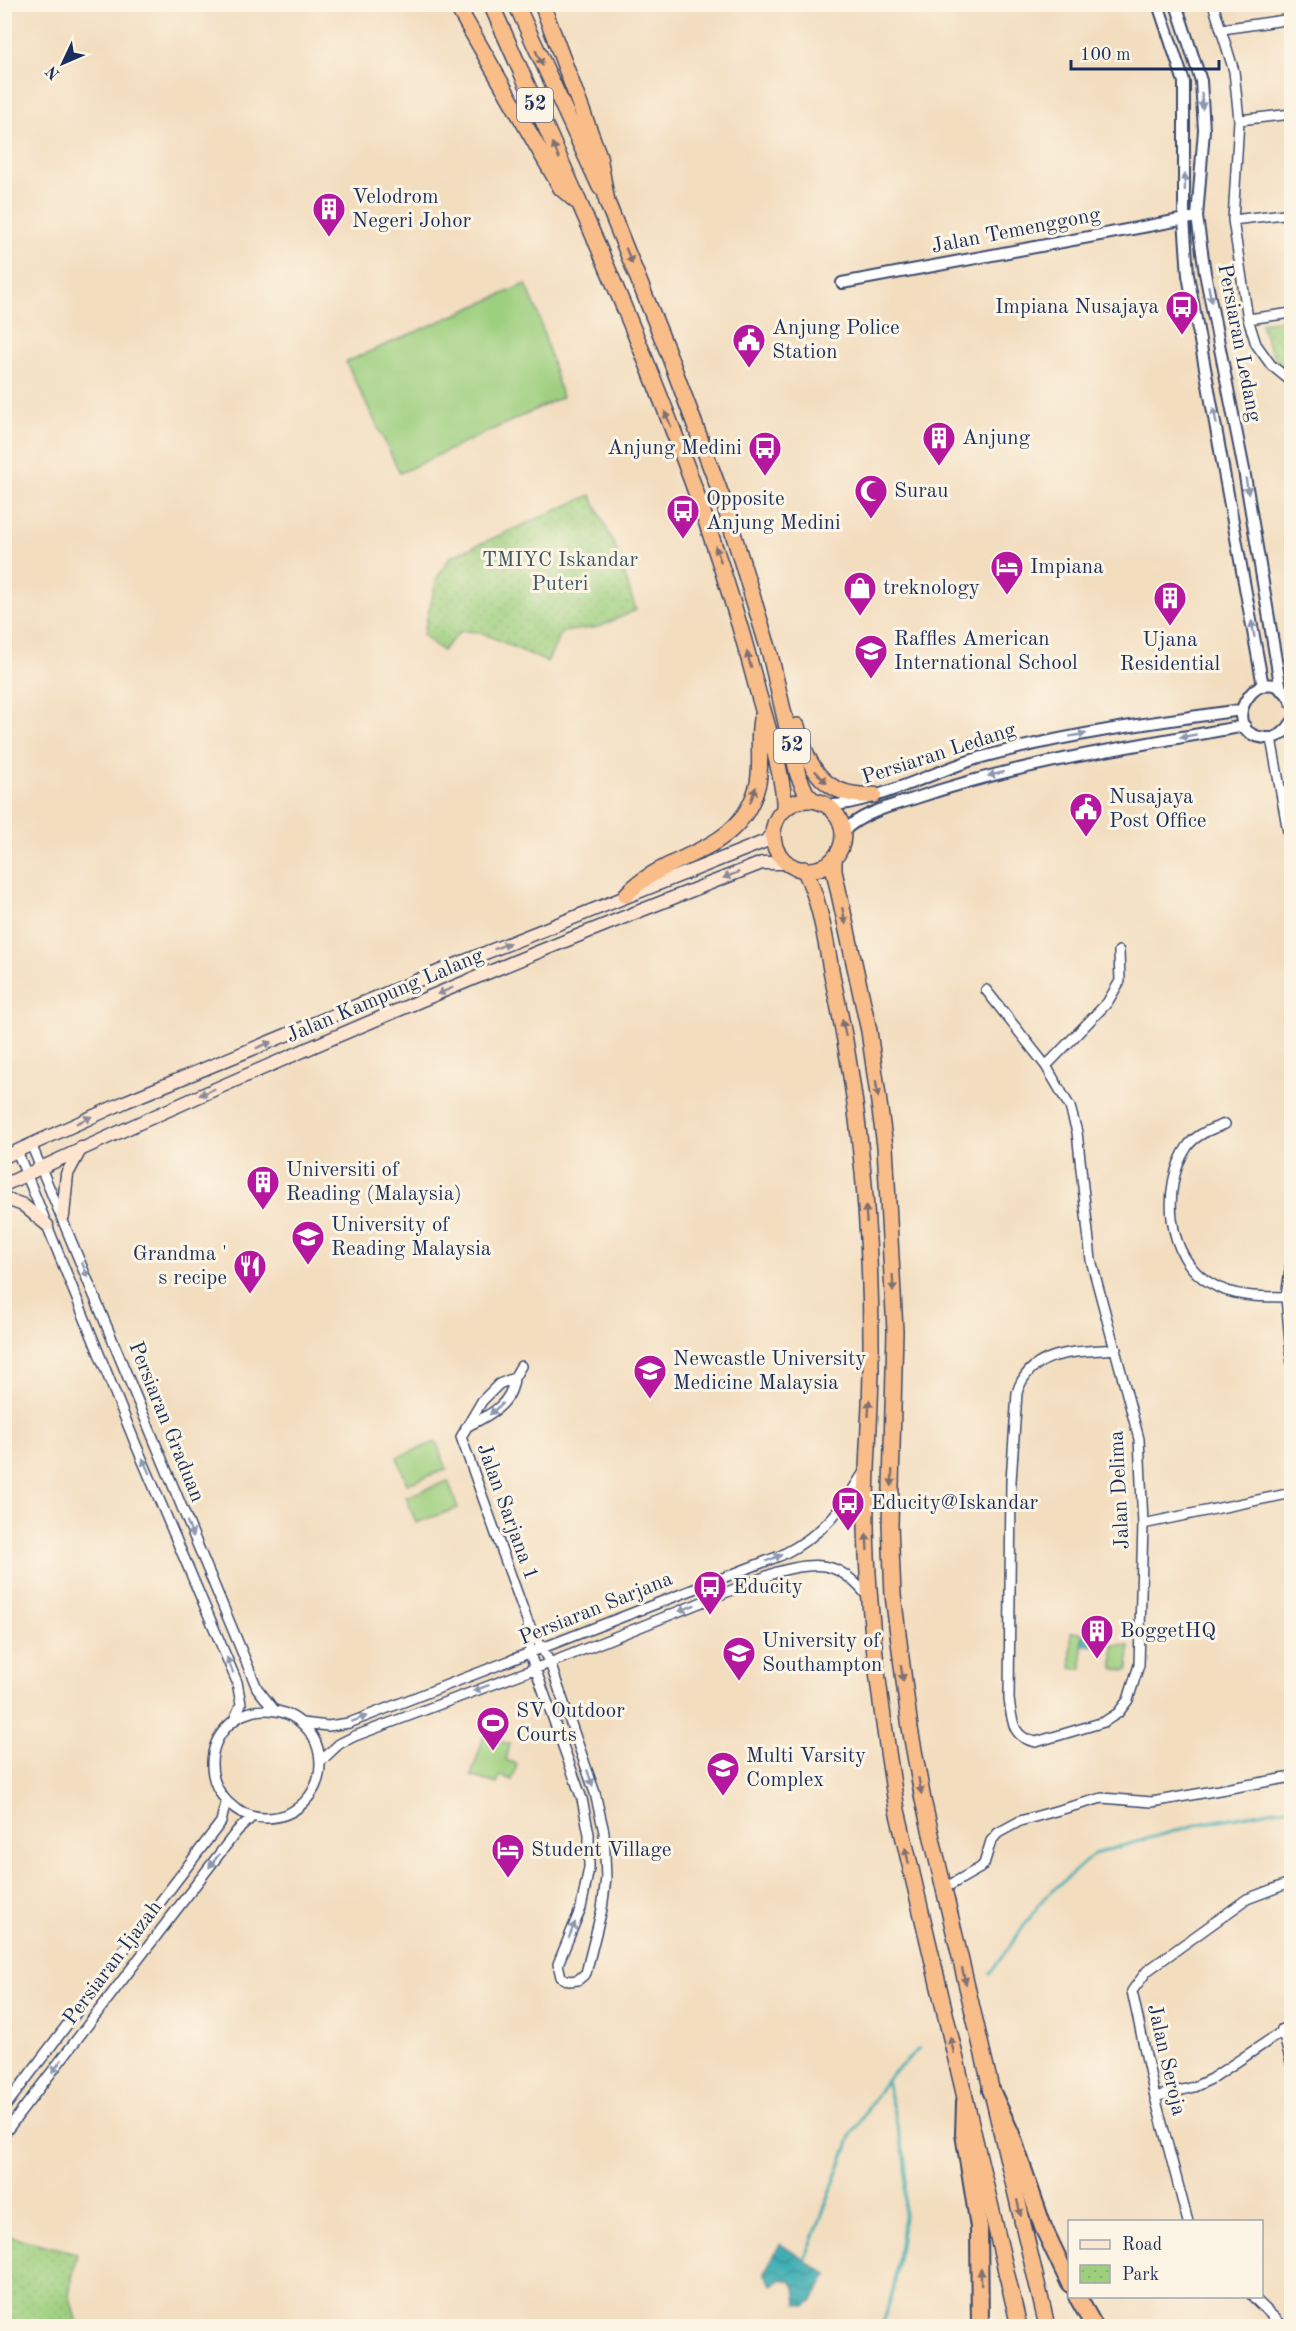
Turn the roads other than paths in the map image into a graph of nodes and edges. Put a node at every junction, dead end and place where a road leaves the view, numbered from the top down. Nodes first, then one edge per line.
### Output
1 (456, 4) edge
2 (491, 4) edge
3 (516, 4) edge
4 (542, 4) edge
5 (1158, 4) edge
6 (1176, 4) edge
7 (1213, 4) edge
8 (1292, 19) edge
9 (1222, 29) junction
10 (1292, 114) edge
11 (1239, 120) junction
12 (607, 202) junction
13 (580, 205) junction
14 (1292, 213) edge
15 (1197, 217) junction
16 (1184, 219) junction
17 (1233, 220) junction
18 (842, 283) dead end
19 (1292, 313) edge
20 (1248, 319) junction
21 (1292, 382) edge
22 (1263, 686) junction
23 (778, 689) junction
24 (1281, 690) junction
25 (1292, 703) edge
26 (763, 710) junction
27 (1241, 710) junction
28 (1292, 722) edge
29 (1245, 726) junction
30 (1271, 738) junction
31 (874, 795) junction
32 (820, 802) junction
33 (784, 810) junction
34 (843, 832) junction
35 (773, 834) junction
36 (1292, 854) edge
37 (834, 859) junction
38 (788, 863) junction
39 (804, 869) junction
40 (626, 895) junction
41 (1119, 951) dead end
42 (986, 990) dead end
43 (1046, 1066) junction
44 (1225, 1124) dead end
45 (31, 1144) junction
46 (81, 1147) junction
47 (17, 1151) junction
48 (4, 1157) edge
49 (41, 1167) junction
50 (27, 1174) junction
51 (4, 1185) edge
52 (4, 1198) edge
53 (63, 1216) junction
54 (47, 1225) junction
55 (73, 1241) junction
56 (56, 1247) junction
57 (1292, 1257) edge
58 (1286, 1297) junction
59 (1116, 1349) junction
60 (1292, 1365) edge
61 (521, 1366) dead end
62 (514, 1378) junction
63 (464, 1428) junction
64 (867, 1467) junction
65 (1292, 1493) edge
66 (1143, 1524) junction
67 (870, 1600) junction
68 (528, 1623) junction
69 (544, 1649) junction
70 (530, 1654) junction
71 (549, 1663) junction
72 (536, 1668) junction
73 (275, 1711) junction
74 (234, 1720) junction
75 (302, 1723) junction
76 (321, 1761) junction
77 (1292, 1777) edge
78 (226, 1801) junction
79 (252, 1817) junction
80 (1292, 1882) edge
81 (943, 1889) junction
82 (1287, 2027) edge
83 (1292, 2066) edge
84 (992, 2090) junction
85 (1155, 2097) junction
86 (965, 2102) junction
87 (4, 2108) edge
88 (4, 2134) edge
89 (1187, 2220) edge
90 (1068, 2280) edge
91 (1078, 2298) edge
92 (1254, 2298) edge
93 (980, 2326) edge
94 (1018, 2326) edge
95 (1047, 2326) edge
96 (1094, 2326) edge
97 (1283, 2326) edge

1 - 13 highway
13 -> 2 highway, 52
3 -> 12 highway, 52
4 - 12 highway
16 -> 5 street, Persiaran Ledang
6 -> 15 street, Persiaran Ledang
7 - 9 street, Persiaran Ledang
8 - 9 street
9 - 11 street, Persiaran Ledang
10 - 11 street
11 - 17 street, Persiaran Ledang
12 -> 23 highway, 52
26 -> 13 highway, 52
14 - 17 street
15 - 16 street, Jalan Temenggong
15 -> 24 street, Persiaran Ledang
16 - 18 street, Jalan Temenggong
22 -> 16 street, Persiaran Ledang
17 - 20 street, Persiaran Ledang
19 - 20 street
20 - 21 street, Persiaran Ledang
22 - 24 street
22 - 27 street
23 -> 31 highway
23 - 32 highway, 52
24 - 25 street
26 - 33 highway, 52
40 -> 26 highway
27 - 29 street
31 -> 27 street, Persiaran Ledang
28 - 30 street
29 - 30 street
29 -> 34 street, Persiaran Ledang
30 - 36 street
31 - 32 street, Persiaran Ledang
32 - 33 highway
32 - 34 highway
33 - 35 highway
34 - 37 highway
35 - 38 highway
35 - 40 main road, Jalan Kampung Lalang
37 - 39 highway
37 -> 81 highway
38 - 39 highway
38 -> 46 main road, Jalan Kampung Lalang
64 -> 39 highway
45 -> 40 main road, Jalan Kampung Lalang
41 - 43 street
42 - 43 street
43 - 59 street
44 - 58 street
45 - 47 main road, Jalan Kampung Lalang
45 - 49 street, Persiaran Graduan
46 - 49 main road, Jalan Kampung Lalang
46 - 53 main road
47 - 48 main road, Jalan Kampung Lalang
47 - 50 street, Persiaran Graduan
49 - 50 main road, Jalan Kampung Lalang
49 - 53 street, Persiaran Graduan
50 - 51 main road, Jalan Kampung Lalang
50 - 54 street, Persiaran Graduan
52 - 54 main road
53 - 55 street, Persiaran Graduan
54 - 56 street, Persiaran Graduan
55 - 56 street
55 -> 73 street, Persiaran Graduan
74 -> 56 street, Persiaran Graduan
57 - 58 street
58 - 60 street
59 - 66 street, Jalan Delima
59 - 66 street, Jalan Delima
61 - 62 street, Jalan Sarjana 1
62 - 63 street, Jalan Sarjana 1
62 -> 63 street
63 - 68 street, Jalan Sarjana 1
67 -> 64 highway
69 -> 64 street, Persiaran Sarjana
65 - 66 street
67 -> 71 street, Persiaran Sarjana
86 -> 67 highway
68 - 69 street
68 - 70 street
69 - 70 street, Persiaran Sarjana
69 - 71 street
70 - 72 street
75 -> 70 street, Persiaran Sarjana
71 - 72 street, Persiaran Sarjana
71 -> 72 street
72 -> 76 street, Persiaran Sarjana
73 - 74 street
73 - 75 street
74 - 78 street
75 - 76 street
76 - 79 street
77 - 81 street
78 - 79 street
78 - 87 street, Persiaran Ijazah
79 -> 88 street, Persiaran Ijazah
80 - 85 street, Jalan Seroja
81 -> 84 highway
82 - 83 street
82 - 85 street
84 - 90 highway
84 -> 95 highway
85 - 89 street, Jalan Seroja
93 -> 86 highway
86 - 94 highway
91 - 96 highway
92 - 97 street

